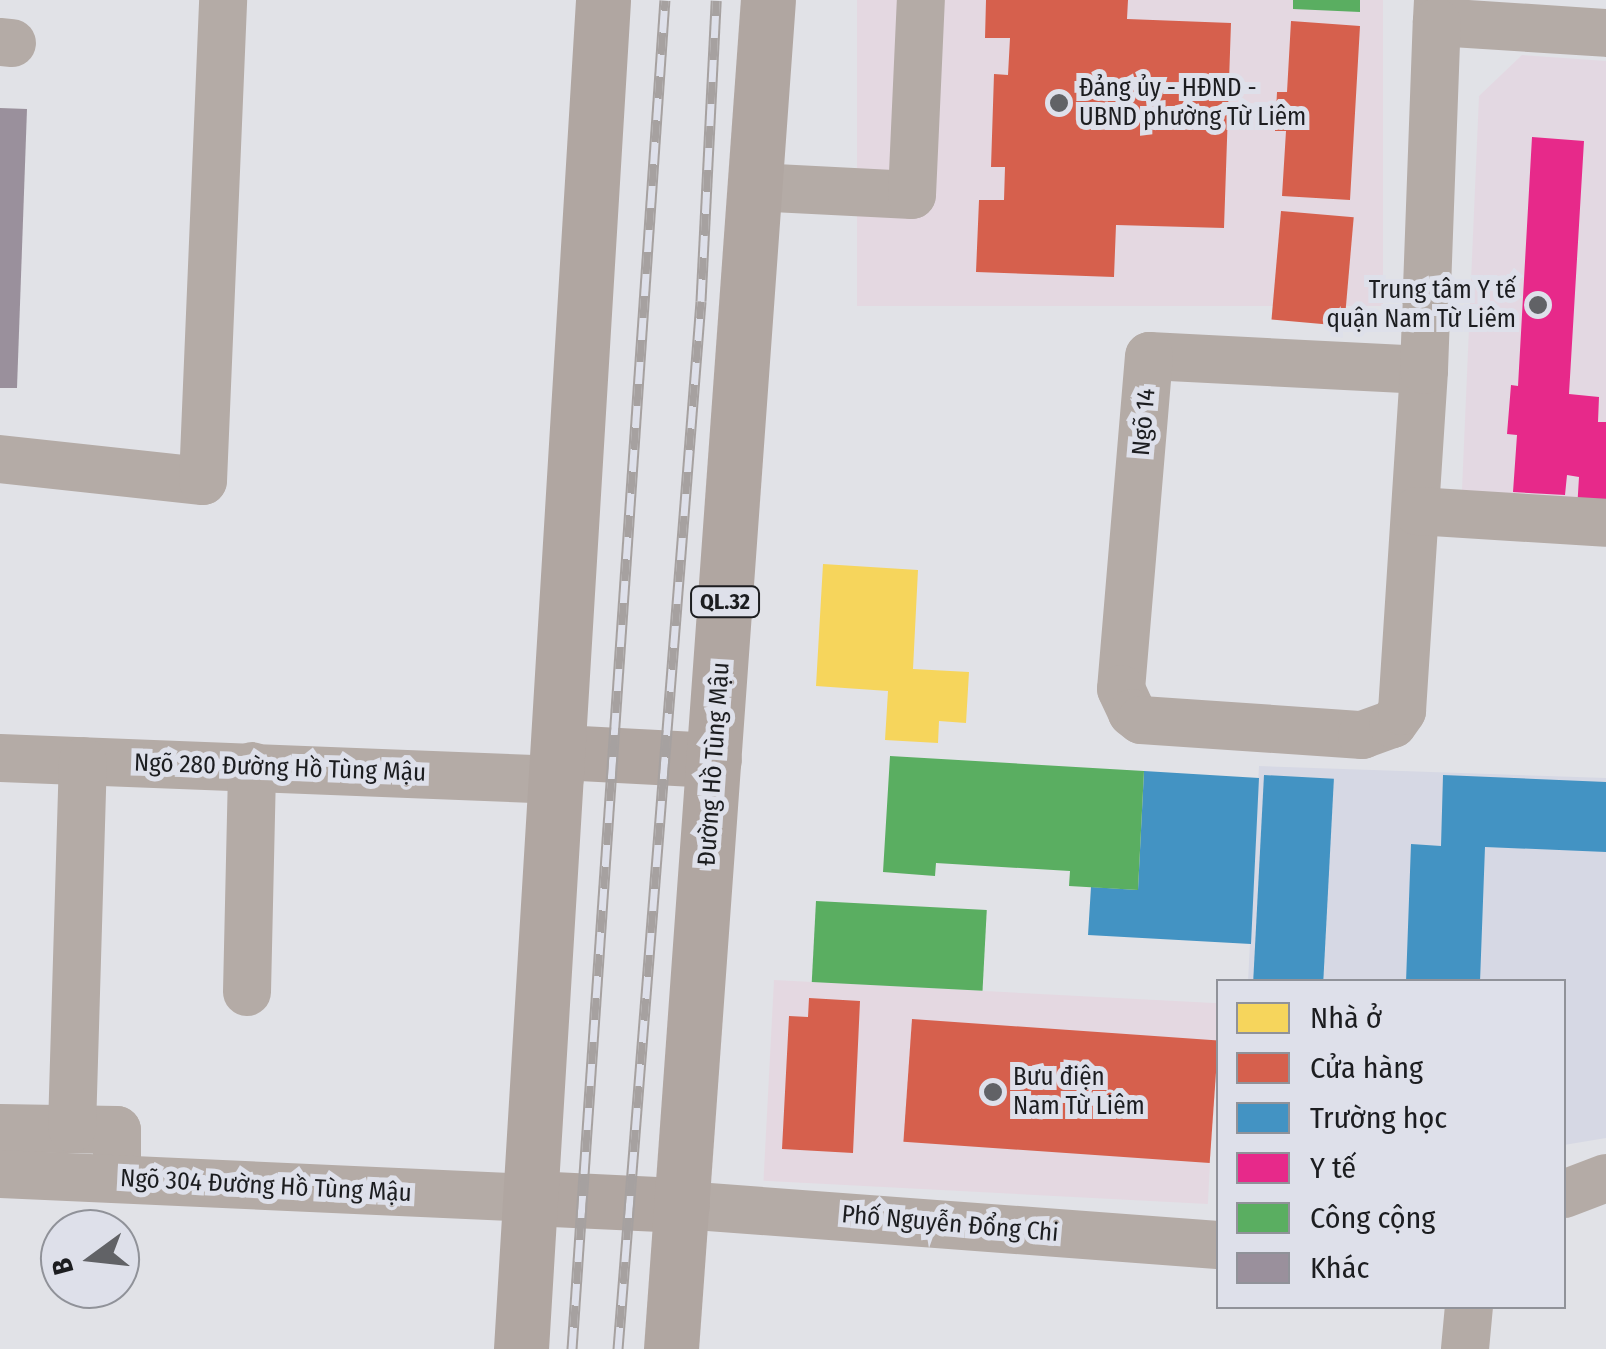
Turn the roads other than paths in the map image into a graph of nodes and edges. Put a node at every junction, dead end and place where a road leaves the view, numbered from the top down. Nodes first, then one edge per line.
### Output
1 (223, 0) edge
2 (602, 0) edge
3 (768, 0) edge
4 (922, 0) edge
5 (1438, 11) edge
6 (1606, 33) edge
7 (754, 187) junction
8 (1424, 370) junction
9 (0, 460) edge
10 (1417, 510) junction
11 (1606, 523) edge
12 (0, 758) edge
13 (83, 760) junction
14 (714, 760) junction
15 (252, 766) junction
16 (560, 766) junction
17 (247, 992) dead end
18 (0, 1128) edge
19 (95, 1129) junction
20 (0, 1174) edge
21 (1606, 1178) edge
22 (117, 1179) junction
23 (1566, 1193) edge
24 (531, 1198) junction
25 (682, 1205) junction
26 (1216, 1246) edge
27 (1469, 1309) edge
28 (521, 1349) edge
29 (671, 1349) edge
30 (1465, 1349) edge

1 - 9 street
2 - 16 highway
3 - 7 highway, Đường Hồ Tùng Mậu / QL.32
4 - 7 street
5 - 6 street
5 - 8 street
7 - 14 highway, Đường Hồ Tùng Mậu / QL.32
8 - 10 street
8 - 10 street, Ngõ 14
10 - 11 street
12 - 13 street, Ngõ 280 Đường Hồ Tùng Mậu
13 - 15 street, Ngõ 280 Đường Hồ Tùng Mậu
13 - 19 street
14 - 16 highway
14 - 25 highway, Đường Hồ Tùng Mậu / QL.32
15 - 16 street, Ngõ 280 Đường Hồ Tùng Mậu
15 - 17 street
16 - 24 highway
18 - 19 street
19 - 22 street
20 - 22 street, Ngõ 304 Đường Hồ Tùng Mậu
21 - 23 street
22 - 24 street, Ngõ 304 Đường Hồ Tùng Mậu
24 - 25 highway
24 - 28 highway
25 - 26 street, Phố Nguyễn Đổng Chi
25 - 29 highway, Đường Hồ Tùng Mậu / QL.32
27 - 30 street

